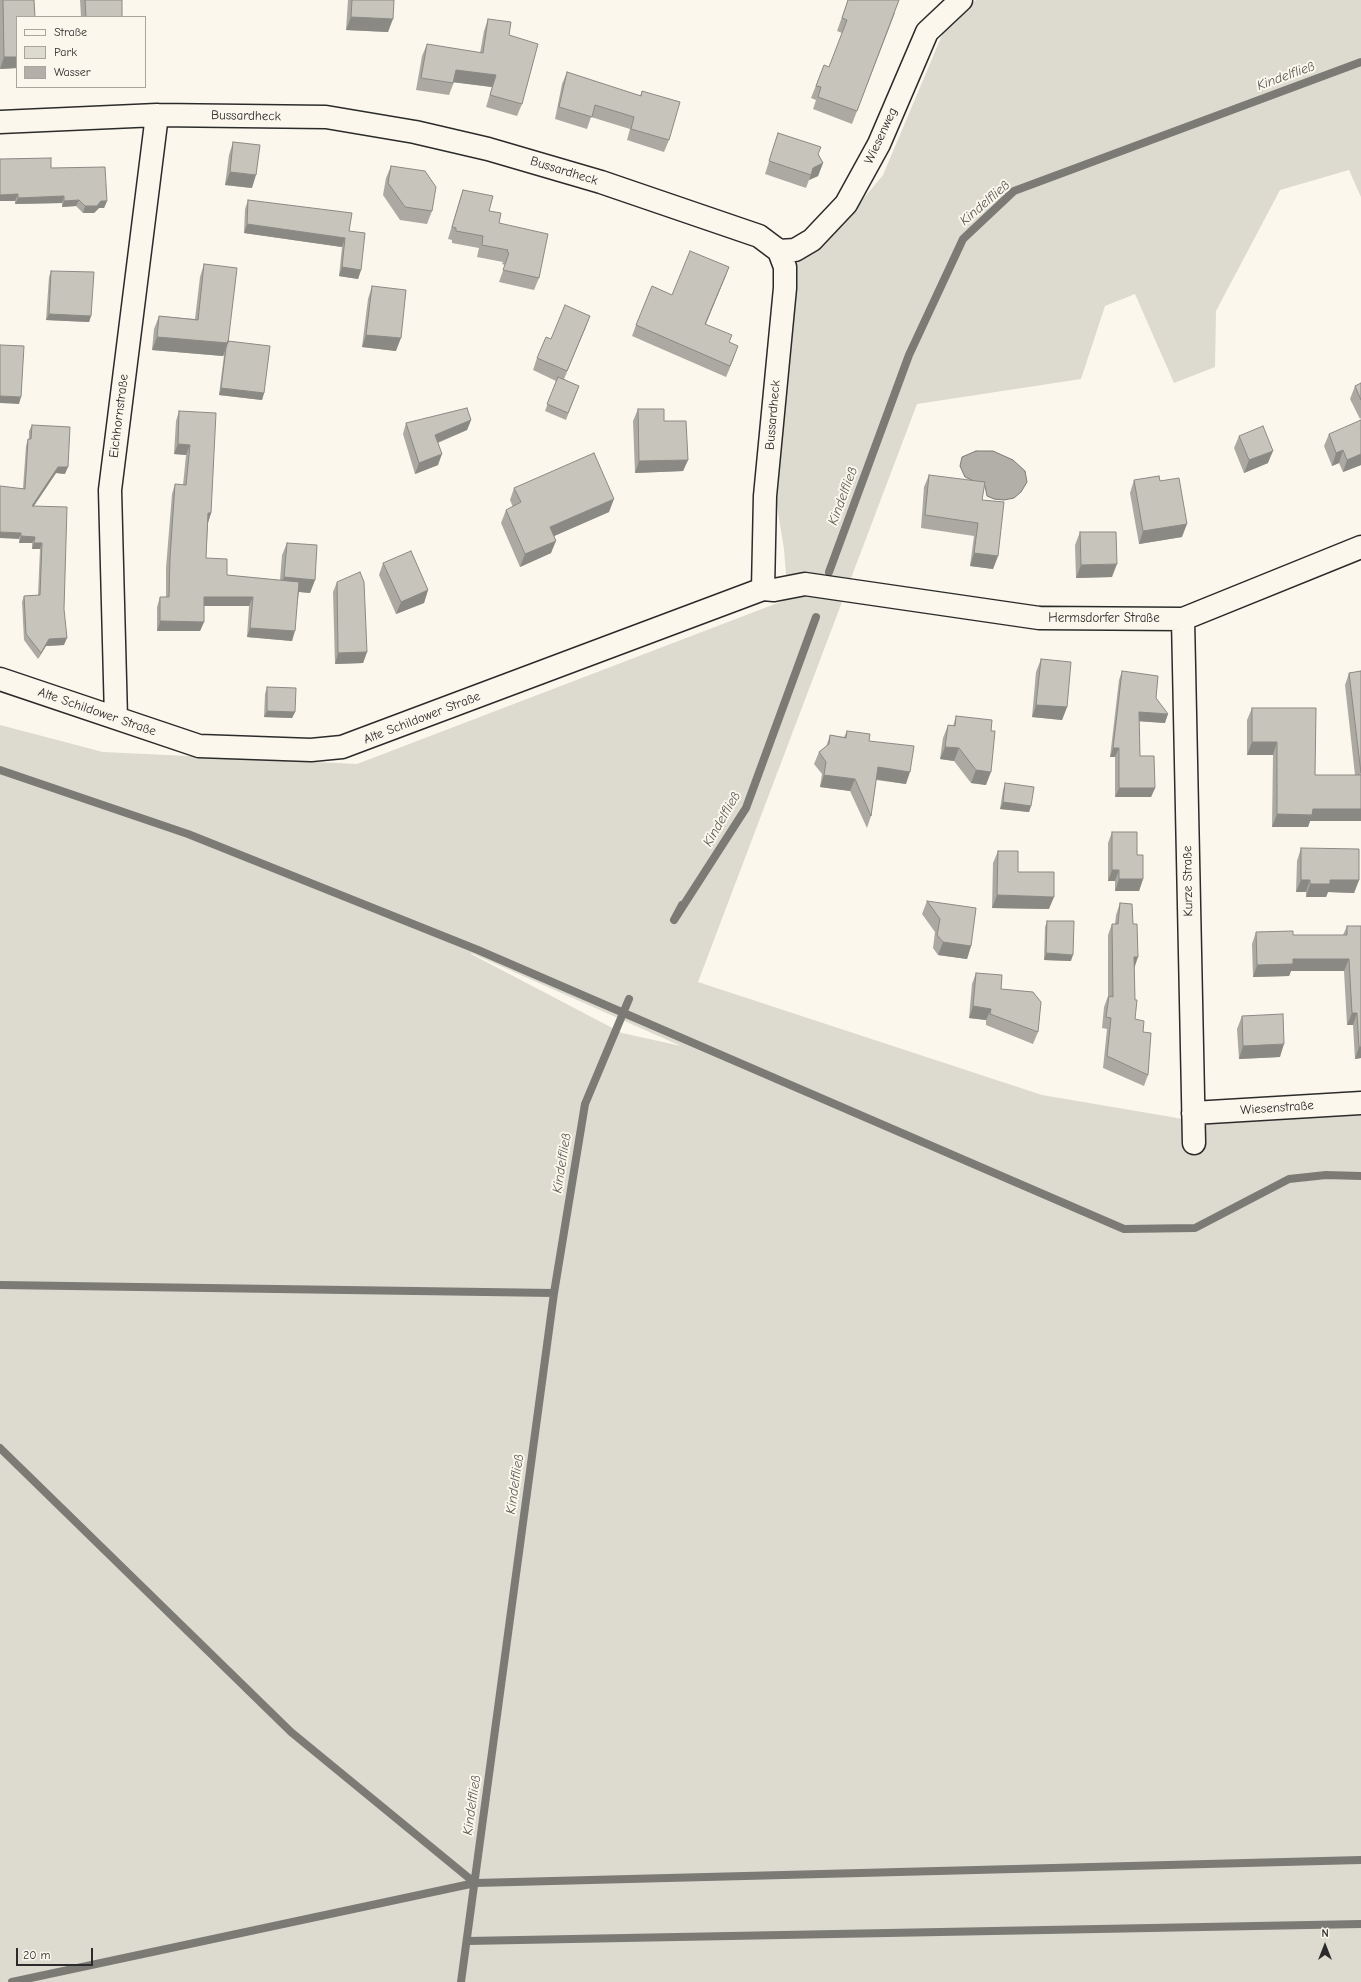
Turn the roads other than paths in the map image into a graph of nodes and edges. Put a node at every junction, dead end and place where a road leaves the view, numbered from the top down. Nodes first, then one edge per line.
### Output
1 (961, 0) edge
2 (156, 115) junction
3 (0, 122) edge
4 (779, 251) junction
5 (1361, 547) edge
6 (763, 589) junction
7 (843, 589) joint
8 (1183, 618) junction
9 (0, 679) edge
10 (116, 718) junction
11 (1361, 1103) edge
12 (1193, 1113) junction
13 (1194, 1143) dead end

1 - 4 street, Wiesenweg
2 - 3 street, Bussardheck
2 - 4 street, Bussardheck
2 - 10 street, Eichhornstraße
4 - 6 street, Bussardheck
5 - 8 street, Hermsdorfer Straße
6 - 7 street, Alte Schildower Straße
6 - 10 street, Alte Schildower Straße
7 - 8 street, Hermsdorfer Straße
8 - 12 street, Kurze Straße
9 - 10 street, Alte Schildower Straße
11 - 12 street, Wiesenstraße
12 - 13 street, Kurze Straße

